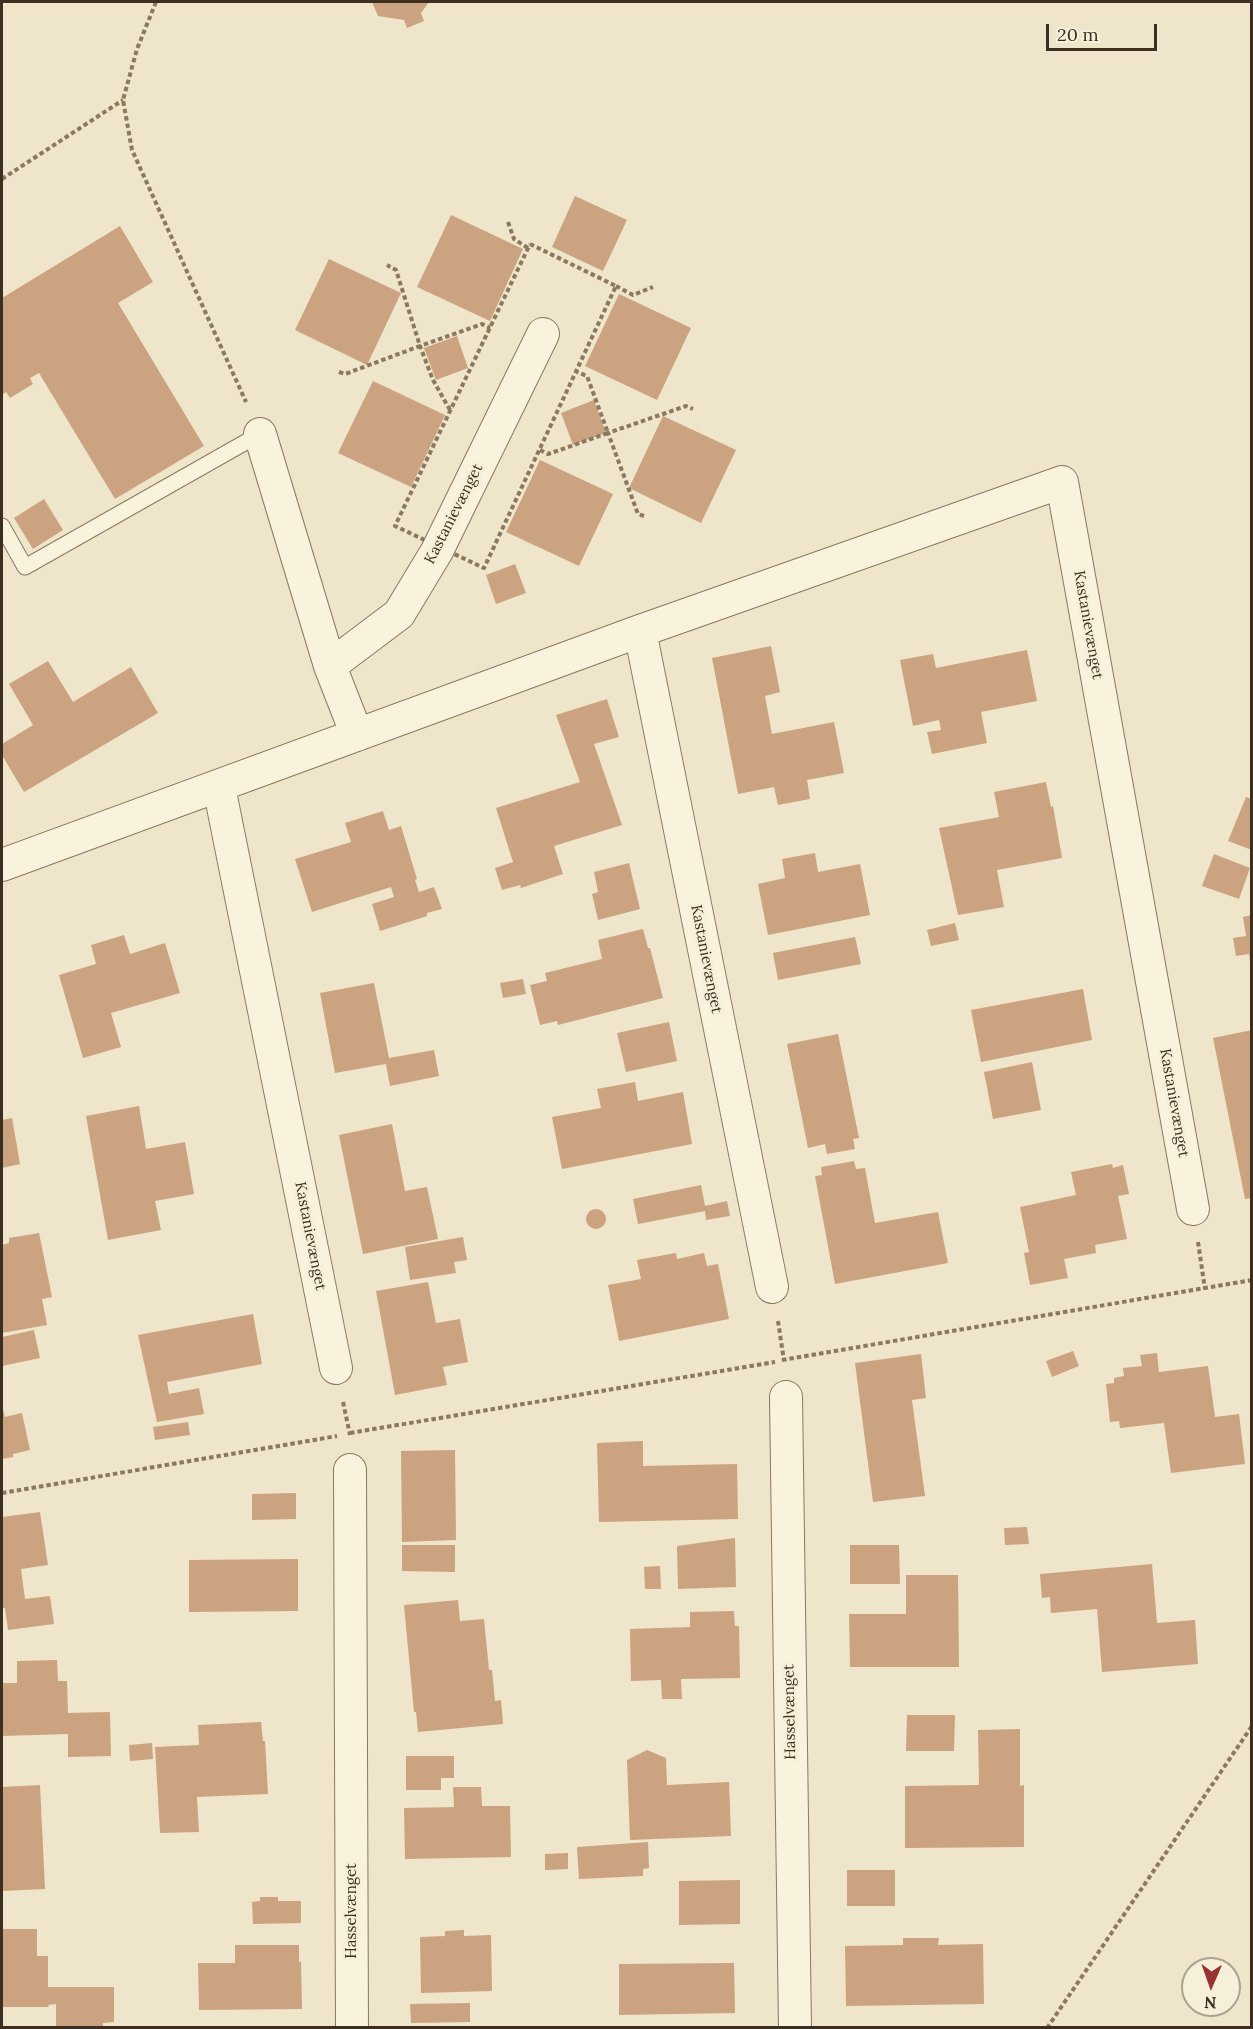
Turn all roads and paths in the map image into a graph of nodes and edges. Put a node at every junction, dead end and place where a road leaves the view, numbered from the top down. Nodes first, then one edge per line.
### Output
1 (156, 2) edge
2 (123, 100) junction
3 (2, 179) edge
4 (508, 222) dead end
5 (528, 248) dead end
6 (387, 265) dead end
7 (616, 286) dead end
8 (653, 287) dead end
9 (490, 328) dead end
10 (543, 334) dead end
11 (420, 346) junction
12 (339, 372) dead end
13 (577, 372) dead end
14 (693, 409) dead end
15 (450, 411) dead end
16 (608, 433) junction
17 (260, 434) junction
18 (540, 450) dead end
19 (644, 516) dead end
20 (2, 526) edge
21 (640, 631) junction
22 (330, 666) junction
23 (357, 735) junction
24 (219, 787) junction
25 (2, 865) edge
26 (1193, 1209) joint
27 (1251, 1280) edge
28 (772, 1287) joint
29 (1205, 1289) junction
30 (784, 1360) junction
31 (336, 1368) joint
32 (786, 1397) joint
33 (350, 1434) junction
34 (338, 1436) dead end
35 (350, 1470) joint
36 (2, 1493) edge
37 (1251, 1726) edge
38 (352, 2028) edge
39 (795, 2028) edge
40 (1047, 2028) edge

1 - 2 path
2 - 3 path
2 - 17 path
4 - 5 path
6 - 11 path
7 - 8 path
9 - 11 path
10 - 22 street, Kastanievænget
11 - 12 path
11 - 15 path
13 - 16 path
14 - 16 path
16 - 18 path
16 - 19 path
17 - 20 lane
17 - 22 street
21 - 23 street, Kastanievænget
21 - 26 street, Kastanievænget
21 - 28 street, Kastanievænget
22 - 23 street
23 - 24 street, Kastanievænget
24 - 25 street, Kastanievænget
24 - 31 street, Kastanievænget
26 - 29 path
27 - 29 path
28 - 30 path
29 - 30 path
30 - 32 path
30 - 33 path
31 - 33 path
32 - 39 street, Hasselvænget
33 - 35 path
34 - 36 path
35 - 38 street, Hasselvænget
37 - 40 path

